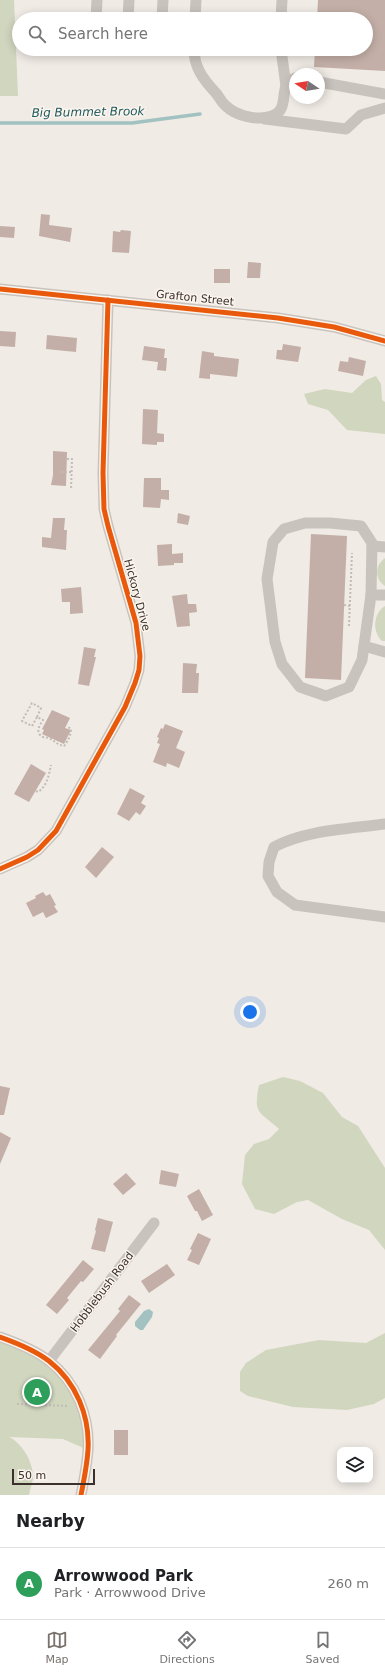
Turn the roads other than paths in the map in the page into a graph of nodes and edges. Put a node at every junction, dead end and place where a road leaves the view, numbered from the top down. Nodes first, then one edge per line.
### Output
1 (97, 0) edge
2 (129, 0) edge
3 (163, 0) edge
4 (196, 0) edge
5 (282, 0) edge
6 (96, 12) edge
7 (128, 12) edge
8 (162, 12) edge
9 (195, 12) edge
10 (281, 12) edge
11 (195, 56) edge
12 (282, 56) edge
13 (289, 82) edge
14 (325, 83) edge
15 (286, 86) junction
16 (385, 94) edge
17 (385, 108) edge
18 (252, 117) junction
19 (0, 289) edge
20 (108, 300) junction
21 (385, 341) edge
22 (372, 546) junction
23 (385, 547) edge
24 (371, 595) junction
25 (385, 595) edge
26 (364, 646) junction
27 (385, 652) edge
28 (385, 824) edge
29 (0, 868) edge
30 (385, 917) edge
31 (154, 1223) dead end
32 (0, 1337) edge
33 (49, 1361) junction
34 (81, 1495) edge

1 - 6 street
2 - 7 street
3 - 8 street
4 - 9 street
5 - 10 street
11 - 18 street
12 - 15 street
13 - 15 street
14 - 16 street
15 - 18 street
17 - 18 street
19 - 20 street, Grafton Street
20 - 21 street, Grafton Street
20 - 29 street, Hickory Drive
22 - 23 street
22 - 24 street
22 - 26 street
24 - 25 street
24 - 26 street
26 - 27 street
28 - 30 street
31 - 33 street, Hobblebush Road
32 - 33 street
33 - 34 street

